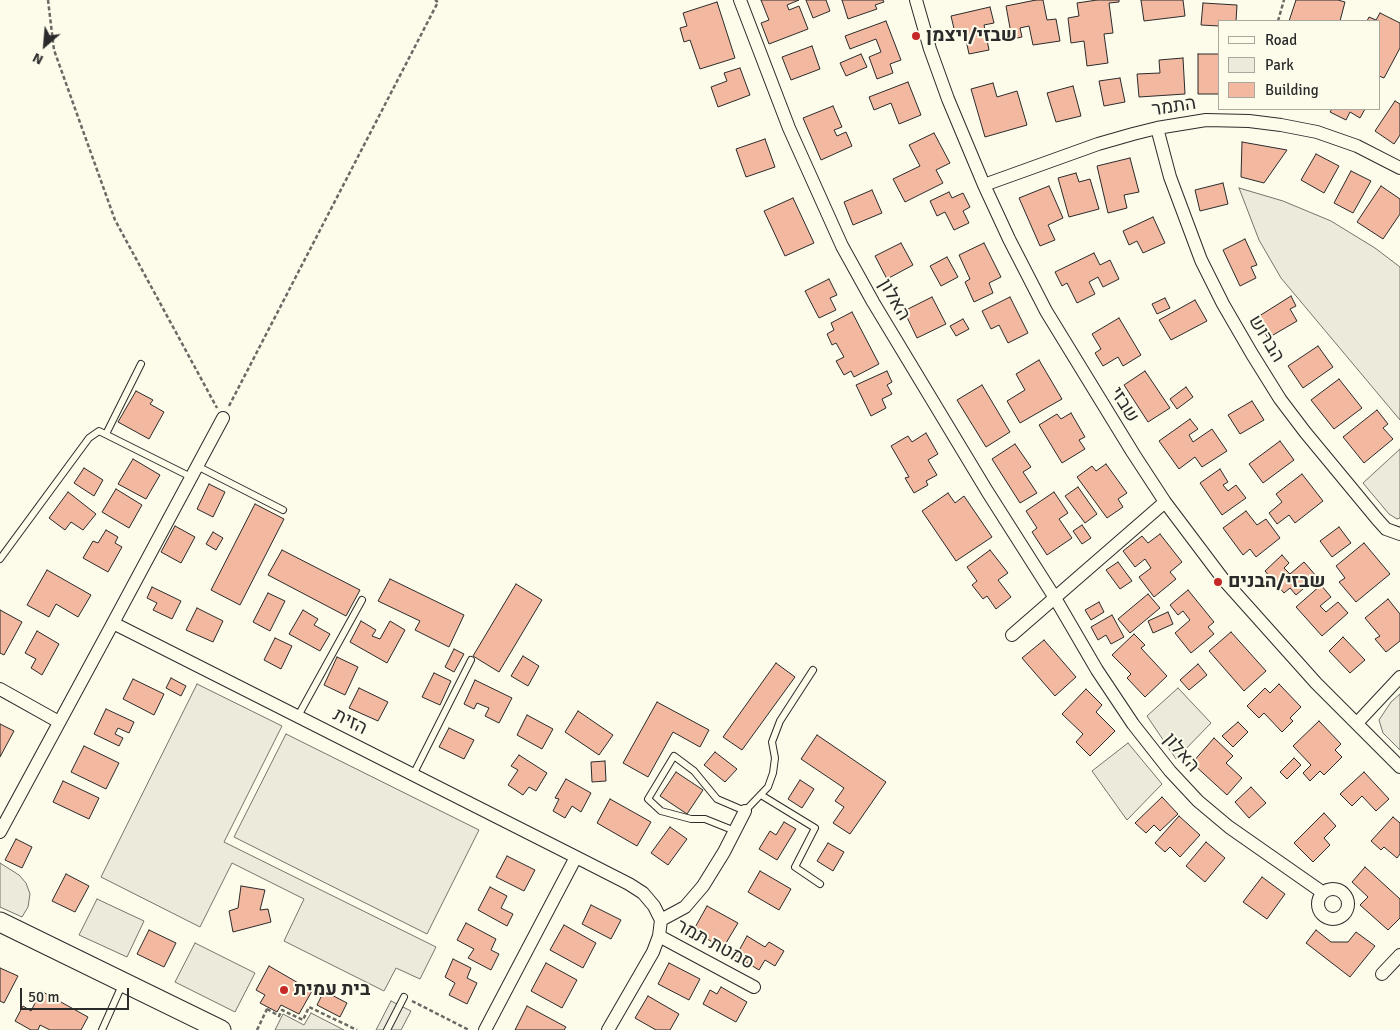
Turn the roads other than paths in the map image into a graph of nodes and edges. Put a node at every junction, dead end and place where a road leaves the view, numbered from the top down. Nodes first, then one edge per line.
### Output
1 (740, 0) edge
2 (916, 0) edge
3 (1156, 128) junction
4 (1400, 168) edge
5 (984, 185) junction
6 (141, 364) dead end
7 (223, 418) road end
8 (106, 434) junction
9 (194, 472) junction
10 (1165, 502) junction
11 (283, 510) dead end
12 (1400, 534) edge
13 (0, 559) edge
14 (1055, 598) junction
15 (362, 600) dead end
16 (113, 623) junction
17 (1012, 636) dead end
18 (471, 660) dead end
19 (813, 670) dead end
20 (1400, 677) edge
21 (0, 689) edge
22 (298, 716) junction
23 (60, 722) junction
24 (1357, 723) junction
25 (1400, 767) edge
26 (413, 775) junction
27 (761, 794) junction
28 (746, 811) junction
29 (735, 831) junction
30 (0, 832) edge
31 (576, 857) junction
32 (820, 884) dead end
33 (1322, 892) dead end
34 (661, 920) junction
35 (0, 922) edge
36 (659, 936) junction
37 (1400, 954) edge
38 (1382, 974) dead end
39 (124, 983) junction
40 (754, 987) dead end
41 (404, 997) road end
42 (611, 1029) edge
43 (102, 1030) edge
44 (221, 1030) edge
45 (388, 1030) edge
46 (485, 1030) edge

1 - 14 street, האלון
2 - 5 street, שבזי
3 - 4 street, התמר
3 - 5 street, התמר
3 - 12 street, הברוש
5 - 10 street, שבזי
6 - 8 lane
7 - 9 street
8 - 9 lane
8 - 13 lane
9 - 11 lane
9 - 16 street
10 - 14 street
10 - 24 street, שבזי
14 - 17 street
14 - 33 street, האלון
15 - 22 lane
16 - 22 street, הזית
16 - 23 street
18 - 26 lane
19 - 27 lane
20 - 24 street
21 - 23 street
22 - 26 street, הזית
23 - 30 street
24 - 25 street, שבזי
26 - 31 street, הזית
27 - 28 lane
27 - 32 lane
28 - 29 street
28 - 29 lane
29 - 34 street
31 - 34 street, הזית
31 - 46 street
34 - 36 street
35 - 39 street
36 - 40 street, סמטת תמר
36 - 42 street
37 - 38 street
39 - 43 lane
39 - 44 street
41 - 45 lane

